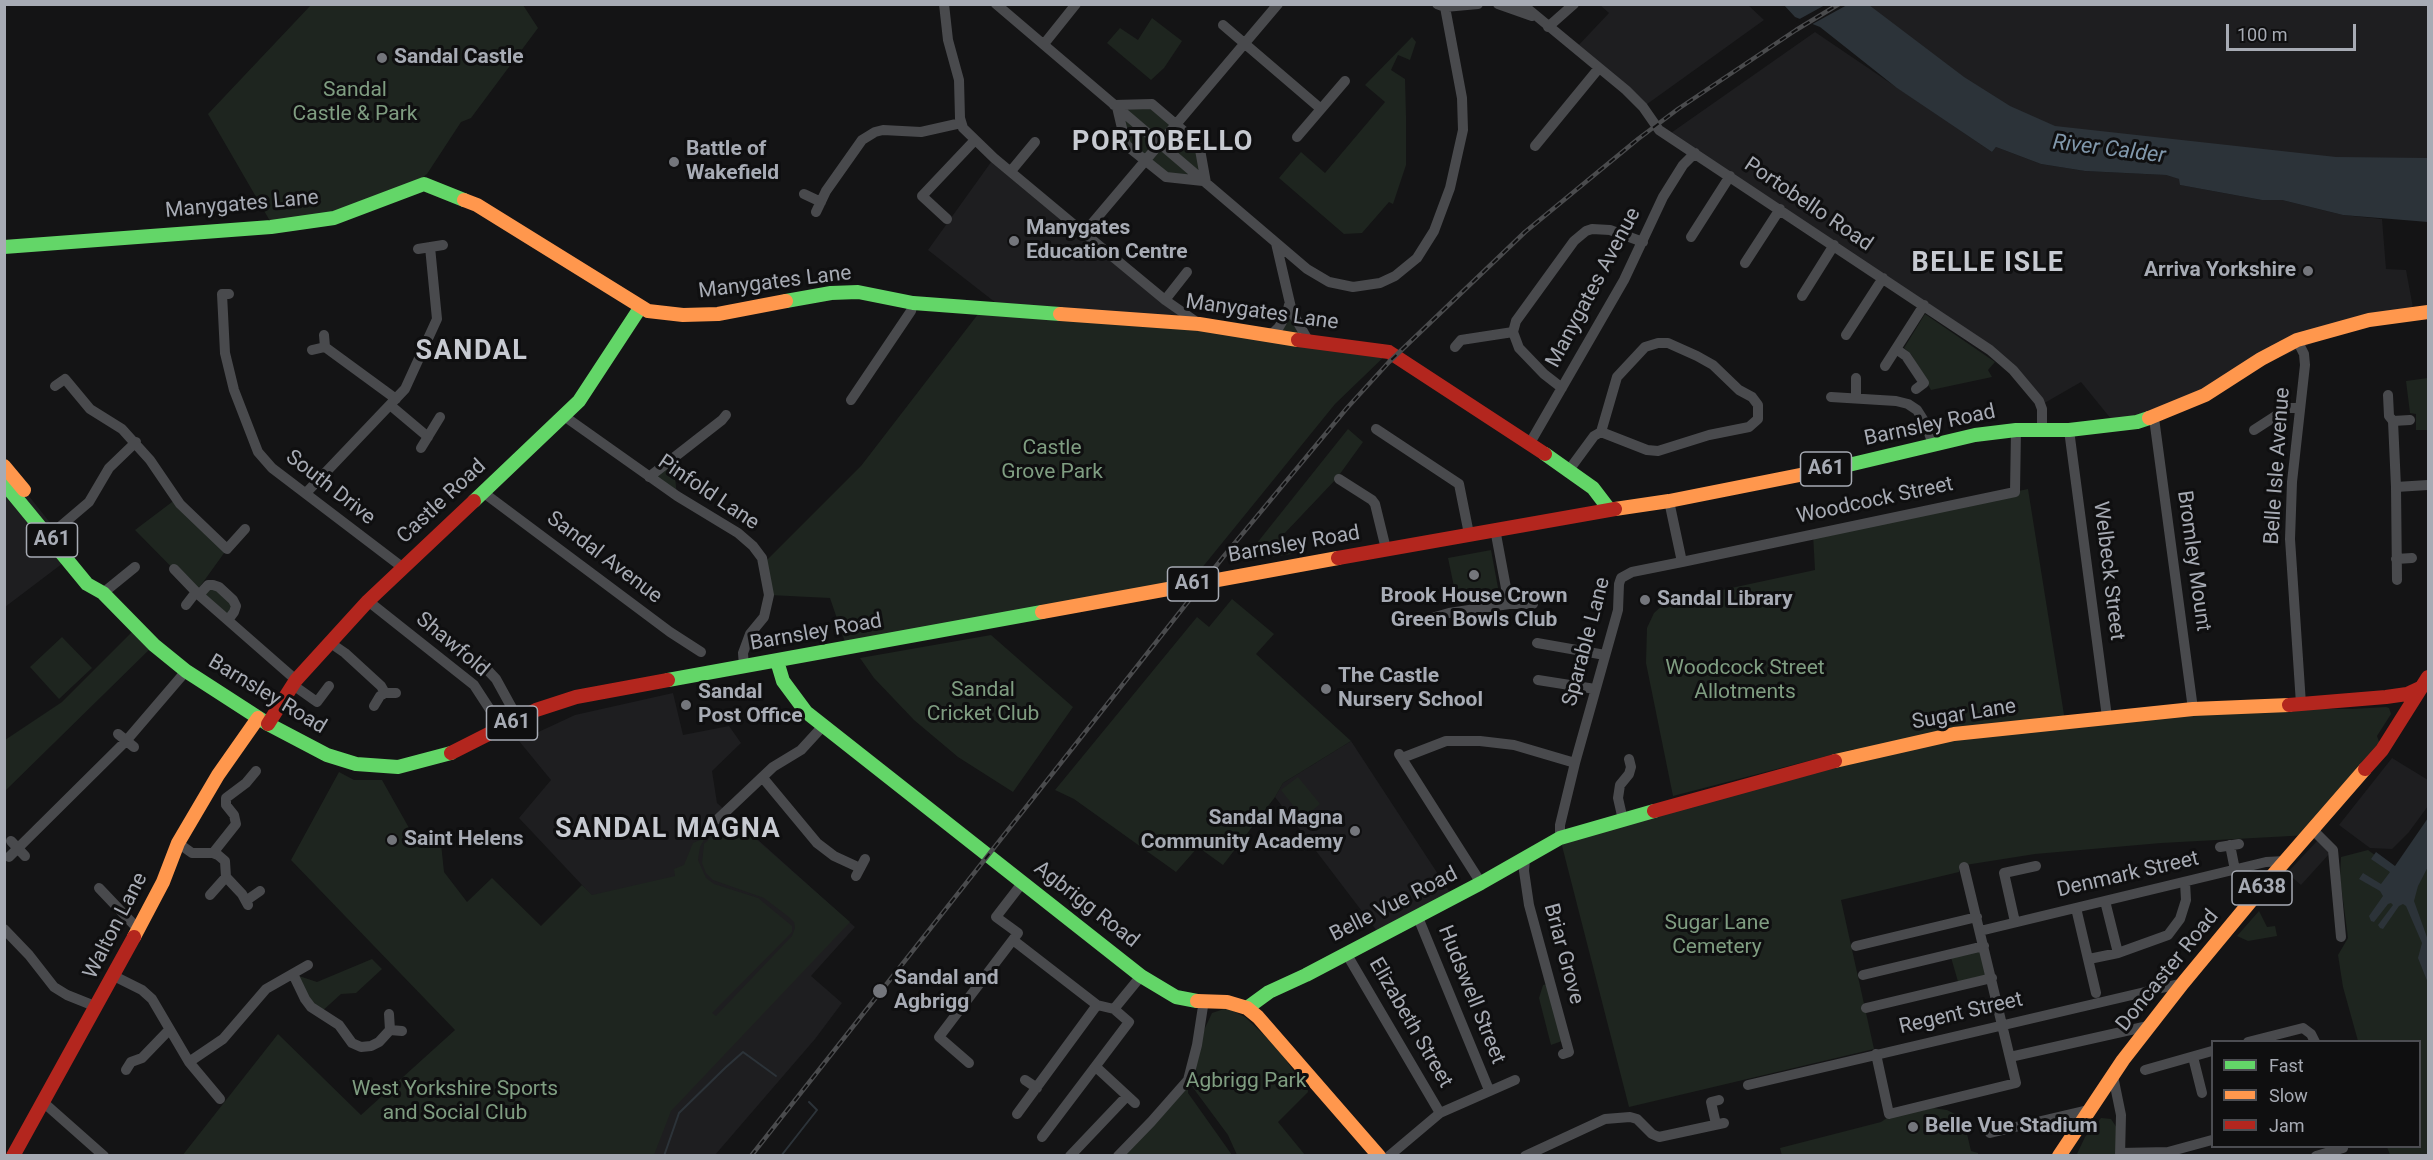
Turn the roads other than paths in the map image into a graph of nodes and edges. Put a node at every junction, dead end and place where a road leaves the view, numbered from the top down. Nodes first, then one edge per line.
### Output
1 (944, 4) edge
2 (996, 4) edge
3 (1076, 4) edge
4 (1278, 4) edge
5 (1478, 4) edge
6 (1493, 4) edge
7 (1522, 4) edge
8 (1574, 4) edge
9 (1441, 6) edge
10 (1504, 6) edge
11 (1537, 18) junction
12 (1223, 25) dead end
13 (1548, 27) junction
14 (1044, 44) junction
15 (1245, 44) junction
16 (1599, 68) junction
17 (1345, 81) dead end
18 (1116, 106) junction
19 (1321, 109) junction
20 (961, 123) junction
21 (1176, 124) junction
22 (1297, 137) dead end
23 (975, 140) junction
24 (1035, 142) dead end
25 (1160, 144) junction
26 (1535, 146) dead end
27 (1695, 153) junction
28 (1145, 160) junction
29 (1011, 171) junction
30 (1730, 176) junction
31 (1205, 182) junction
32 (804, 194) dead end
33 (1780, 209) junction
34 (947, 219) dead end
35 (1084, 233) junction
36 (1691, 237) dead end
37 (1643, 242) junction
38 (1276, 243) junction
39 (443, 245) dead end
40 (1833, 245) junction
41 (4, 247) edge
42 (430, 248) junction
43 (418, 249) dead end
44 (1745, 263) dead end
45 (1187, 272) dead end
46 (1883, 278) junction
47 (229, 294) dead end
48 (1802, 296) dead end
49 (1165, 300) junction
50 (1289, 301) junction
51 (913, 303) junction
52 (1924, 305) junction
53 (640, 308) junction
54 (2428, 312) edge
55 (1199, 324) junction
56 (1513, 332) junction
57 (1846, 334) dead end
58 (324, 335) dead end
59 (1265, 336) junction
60 (2297, 340) junction
61 (1309, 342) junction
62 (325, 347) junction
63 (1455, 347) dead end
64 (1896, 349) junction
65 (312, 350) dead end
66 (1885, 366) dead end
67 (1857, 378) dead end
68 (56, 386) dead end
69 (1562, 388) junction
70 (1916, 389) dead end
71 (2388, 395) dead end
72 (1831, 397) dead end
73 (1856, 398) junction
74 (851, 400) dead end
75 (393, 402) junction
76 (2300, 408) junction
77 (726, 415) dead end
78 (564, 416) junction
79 (440, 417) dead end
80 (2154, 418) junction
81 (2410, 420) dead end
82 (2393, 421) junction
83 (1376, 429) dead end
84 (2016, 430) junction
85 (2042, 430) junction
86 (2069, 430) junction
87 (2254, 430) dead end
88 (1601, 432) junction
89 (428, 437) junction
90 (136, 442) junction
91 (1530, 443) junction
92 (1934, 446) junction
93 (421, 448) dead end
94 (4, 466) edge
95 (1569, 470) junction
96 (650, 477) junction
97 (1339, 479) dead end
98 (4, 483) edge
99 (2428, 485) edge
100 (2396, 487) junction
101 (484, 493) junction
102 (306, 494) junction
103 (1669, 501) junction
104 (1609, 509) junction
105 (245, 529) dead end
106 (1495, 530) junction
107 (52, 533) junction
108 (1469, 534) junction
109 (1386, 549) junction
110 (2412, 558) dead end
111 (2396, 559) junction
112 (1682, 562) junction
113 (135, 564) dead end
114 (402, 567) junction
115 (174, 569) dead end
116 (2397, 580) dead end
117 (103, 593) junction
118 (197, 593) junction
119 (368, 601) junction
120 (186, 604) dead end
121 (1509, 604) junction
122 (1533, 604) dead end
123 (1428, 619) dead end
124 (228, 620) junction
125 (329, 642) junction
126 (1537, 643) dead end
127 (701, 652) dead end
128 (1605, 655) junction
129 (777, 661) junction
130 (480, 662) dead end
131 (744, 667) junction
132 (186, 671) junction
133 (1538, 680) dead end
134 (295, 682) junction
135 (2425, 682) edge
136 (328, 686) dead end
137 (1595, 689) junction
138 (2386, 697) junction
139 (2301, 704) junction
140 (374, 706) dead end
141 (2193, 709) junction
142 (2106, 717) junction
143 (518, 719) junction
144 (2402, 720) junction
145 (263, 721) junction
146 (823, 726) junction
147 (502, 728) junction
148 (1629, 759) dead end
149 (1575, 763) junction
150 (258, 773) dead end
151 (762, 778) junction
152 (718, 819) dead end
153 (1623, 820) junction
154 (2313, 830) junction
155 (1560, 838) junction
156 (178, 843) junction
157 (2229, 845) dead end
158 (213, 853) junction
159 (9, 857) dead end
160 (1525, 859) junction
161 (2286, 861) junction
162 (2036, 866) dead end
163 (1964, 867) dead end
164 (860, 868) dead end
165 (2235, 870) junction
166 (226, 877) junction
167 (1023, 882) junction
168 (2184, 882) junction
169 (1481, 883) junction
170 (99, 888) dead end
171 (260, 891) dead end
172 (210, 895) dead end
173 (2105, 901) junction
174 (2076, 908) junction
175 (1417, 915) junction
176 (1977, 917) junction
177 (2015, 922) junction
178 (4, 929) edge
179 (138, 929) junction
180 (1980, 931) junction
181 (2341, 937) dead end
182 (1013, 940) junction
183 (1856, 946) dead end
184 (1984, 946) junction
185 (2118, 952) junction
186 (1346, 953) junction
187 (2089, 959) junction
188 (308, 965) dead end
189 (293, 974) junction
190 (1863, 975) dead end
191 (114, 976) junction
192 (1141, 976) junction
193 (1992, 978) junction
194 (2183, 983) junction
195 (2097, 998) junction
196 (1204, 1000) junction
197 (1097, 1005) junction
198 (97, 1007) junction
199 (1247, 1008) junction
200 (1866, 1008) dead end
201 (1114, 1009) junction
202 (388, 1014) dead end
203 (2003, 1025) junction
204 (2149, 1026) junction
205 (169, 1030) junction
206 (390, 1030) junction
207 (402, 1031) dead end
208 (2252, 1040) edge
209 (2314, 1040) edge
210 (2211, 1051) edge
211 (1563, 1054) dead end
212 (1876, 1054) junction
213 (2010, 1057) junction
214 (2193, 1057) junction
215 (189, 1062) junction
216 (969, 1063) dead end
217 (1096, 1067) junction
218 (126, 1070) dead end
219 (2145, 1070) dead end
220 (2113, 1074) junction
221 (1025, 1080) dead end
222 (1515, 1080) dead end
223 (1748, 1085) dead end
224 (1036, 1088) junction
225 (1489, 1090) junction
226 (2202, 1093) dead end
227 (220, 1099) dead end
228 (1719, 1100) dead end
229 (43, 1102) junction
230 (2091, 1106) junction
231 (2120, 1110) junction
232 (1440, 1113) junction
233 (1017, 1114) dead end
234 (1990, 1133) dead end
235 (1042, 1137) dead end
236 (2211, 1140) edge
237 (2344, 1150) edge
238 (2120, 1154) edge
239 (15, 1155) edge
240 (104, 1155) edge
241 (1070, 1155) edge
242 (1118, 1155) edge
243 (1379, 1155) edge
244 (1389, 1155) edge
245 (1525, 1155) edge
246 (2059, 1155) edge
247 (2316, 1155) edge

1 - 20 street
2 - 14 street
3 - 14 street
4 - 15 street
5 - 9 street
6 - 10 street, Portobello Road
7 - 11 street, Portobello Road
8 - 13 street
9 - 38 street
10 - 11 street, Portobello Road
11 - 13 street, Portobello Road
12 - 15 street
13 - 16 street, Portobello Road
14 - 18 street
15 - 19 street
15 - 21 street
16 - 26 street
16 - 27 street, Portobello Road
17 - 19 street
18 - 21 street
18 - 25 street
18 - 28 street
19 - 22 street
20 - 23 street
20 - 32 street
21 - 25 street
21 - 31 street
23 - 29 street
23 - 34 street
24 - 29 street
25 - 28 street
25 - 31 street
27 - 30 street, Portobello Road
27 - 37 street, Manygates Avenue
28 - 31 street
28 - 35 street
29 - 35 street
30 - 33 street, Portobello Road
30 - 36 street
31 - 38 street
33 - 40 street, Portobello Road
33 - 44 street
35 - 49 street
37 - 56 street
37 - 69 street, Manygates Avenue
38 - 50 street
39 - 42 street
40 - 46 street, Portobello Road
40 - 48 street
41 - 53 main road, Manygates Lane
42 - 43 street
42 - 75 street
45 - 49 street
46 - 52 street, Portobello Road
46 - 57 street
47 - 102 street, South Drive
49 - 55 street
50 - 59 street
50 - 61 street
51 - 53 main road, Manygates Lane
51 - 55 main road, Manygates Lane
51 - 74 street
52 - 64 street
52 - 85 street, Portobello Road
53 - 78 main road, Castle Road
54 - 60 main road, Barnsley Road / A61
55 - 59 main road, Manygates Lane
56 - 63 street
56 - 69 street
58 - 62 street
59 - 61 main road, Manygates Lane
60 - 76 street, Belle Isle Avenue
60 - 80 main road, Barnsley Road / A61
61 - 91 main road, Manygates Lane
62 - 65 street
62 - 75 street
64 - 66 street
64 - 70 street
67 - 73 street
68 - 90 street
69 - 91 street, Manygates Avenue
71 - 82 street
72 - 73 street
73 - 92 street
75 - 89 street
75 - 102 street
76 - 87 street
76 - 139 street, Belle Isle Avenue
77 - 96 street
78 - 96 street, Pinfold Lane
78 - 101 main road, Castle Road
79 - 89 street
80 - 86 main road, Barnsley Road / A61
80 - 141 street, Bromley Mount
81 - 82 street
82 - 100 street
83 - 108 street
84 - 85 main road, Barnsley Road / A61
84 - 92 main road, Barnsley Road / A61
84 - 112 street, Woodcock Street
85 - 86 main road, Barnsley Road / A61
86 - 142 street, Welbeck Street
88 - 88 street
88 - 95 street
89 - 93 street
90 - 105 street
90 - 107 street
91 - 95 main road, Manygates Lane
92 - 103 main road, Barnsley Road / A61
94 - 107 main road, Barnsley Road / A61
95 - 104 main road, Manygates Lane
96 - 131 street, Pinfold Lane
97 - 109 street
98 - 107 main road, Barnsley Road / A61
99 - 100 street
100 - 111 street
101 - 114 main road, Castle Road
101 - 127 street, Sandal Avenue
102 - 114 street, South Drive
103 - 104 main road, Barnsley Road / A61
103 - 112 street
104 - 106 main road, Barnsley Road / A61
106 - 108 main road, Barnsley Road / A61
106 - 121 street
107 - 117 main road, Barnsley Road / A61
108 - 109 main road, Barnsley Road / A61
109 - 129 main road, Barnsley Road / A61
110 - 111 street
111 - 116 street
112 - 128 street, Sparable Lane
113 - 117 street
114 - 119 main road, Castle Road
115 - 118 street
117 - 132 main road, Barnsley Road / A61
118 - 120 street
118 - 124 street
118 - 124 street
119 - 125 main road, Castle Road
119 - 147 street, Shawfold
121 - 122 street
121 - 123 street
124 - 134 street
125 - 134 main road, Castle Road
125 - 140 street
126 - 128 street
128 - 137 street, Sparable Lane
129 - 131 main road, Barnsley Road / A61
129 - 146 main road, Agbrigg Road
130 - 143 street
131 - 143 main road, Barnsley Road / A61
132 - 145 main road, Barnsley Road / A61
132 - 159 street
133 - 137 street
134 - 136 street
134 - 145 main road, Castle Road
135 - 138 main road, Sugar Lane
135 - 144 main road, Doncaster Road / A638
137 - 149 street, Sparable Lane
138 - 139 main road, Sugar Lane
138 - 144 main road
139 - 141 main road, Sugar Lane
141 - 142 main road, Sugar Lane
142 - 153 main road, Sugar Lane
143 - 147 main road, Barnsley Road / A61
144 - 154 main road, Doncaster Road / A638
145 - 147 main road, Barnsley Road / A61
145 - 156 main road, Walton Lane
146 - 151 street
146 - 167 main road, Agbrigg Road
148 - 153 street
149 - 155 street, Sparable Lane
149 - 169 street
150 - 158 street
151 - 152 street
151 - 164 street
153 - 155 main road, Sugar Lane
154 - 161 main road, Doncaster Road / A638
154 - 181 street
155 - 160 main road, Belle Vue Road
156 - 158 street
156 - 179 main road, Walton Lane
157 - 165 street
158 - 166 street
160 - 169 main road, Belle Vue Road
160 - 211 street, Briar Grove
161 - 165 street, Denmark Street
161 - 194 main road, Doncaster Road / A638
162 - 177 street
163 - 176 street
165 - 168 street, Denmark Street
166 - 171 street
166 - 172 street
167 - 182 street
167 - 192 main road, Agbrigg Road
168 - 173 street, Denmark Street
168 - 185 street
169 - 175 main road, Belle Vue Road
170 - 179 street
173 - 174 street, Denmark Street
173 - 185 street
174 - 177 street, Denmark Street
174 - 187 street
175 - 186 main road, Belle Vue Road
175 - 225 street, Hudswell Street
176 - 180 street
176 - 183 street
177 - 180 street, Denmark Street
178 - 198 street
179 - 191 main road, Walton Lane
180 - 184 street
182 - 197 street
182 - 216 street
184 - 190 street
184 - 193 street
185 - 187 street
186 - 199 main road, Belle Vue Road
186 - 232 street, Elizabeth Street
187 - 195 street
188 - 189 street
189 - 206 street
189 - 215 street
191 - 198 main road, Walton Lane
191 - 205 street
192 - 196 main road, Agbrigg Road
192 - 201 street
193 - 200 street
193 - 203 street
194 - 195 street, Regent Street
194 - 204 main road, Doncaster Road / A638
195 - 203 street, Regent Street
196 - 199 main road, Agbrigg Road
196 - 242 street
197 - 201 street
197 - 224 street
198 - 229 main road, Walton Lane
199 - 243 main road, Agbrigg Road
201 - 217 street
202 - 206 street
203 - 212 street, Regent Street
203 - 213 street
204 - 213 street
204 - 220 main road, Doncaster Road / A638
205 - 215 street
205 - 218 street
206 - 207 street
208 - 209 street
210 - 214 street
212 - 213 street
212 - 223 street, Regent Street
214 - 219 street
214 - 226 street
215 - 227 street
217 - 235 street
217 - 241 street
220 - 230 main road, Doncaster Road / A638
220 - 231 street
221 - 224 street
222 - 225 street
224 - 233 street
225 - 232 street
228 - 245 street
229 - 239 main road, Walton Lane
229 - 240 street
230 - 231 street
230 - 234 street
230 - 246 main road, Doncaster Road / A638
231 - 238 street
232 - 244 street
236 - 238 street
237 - 247 street

